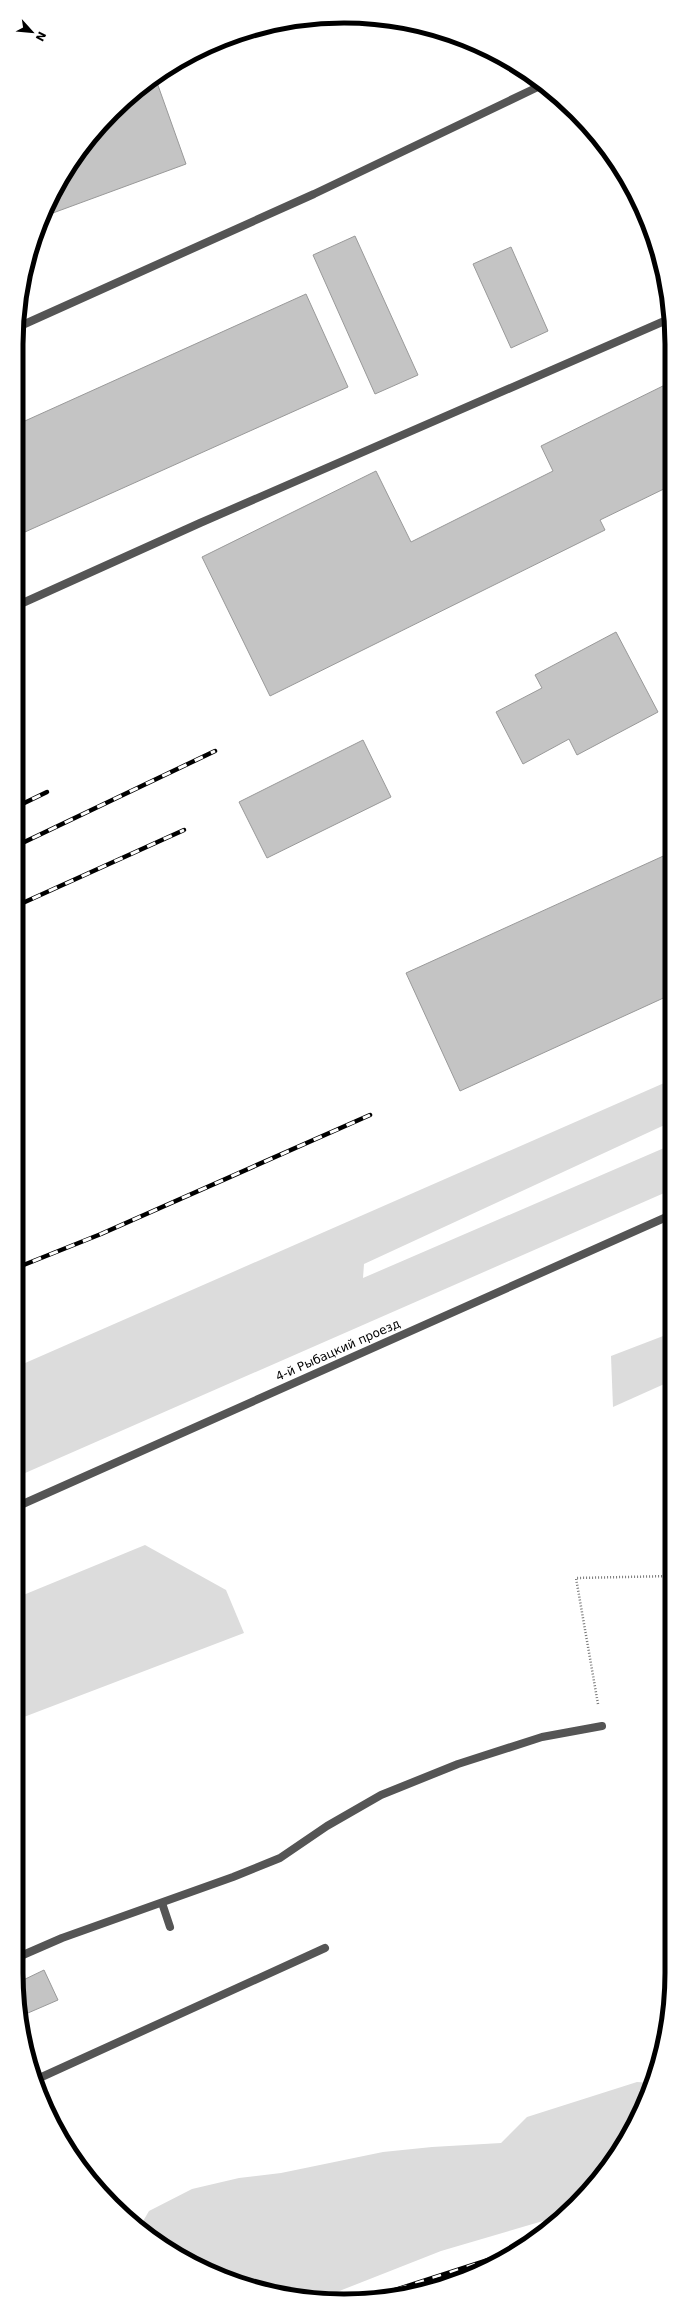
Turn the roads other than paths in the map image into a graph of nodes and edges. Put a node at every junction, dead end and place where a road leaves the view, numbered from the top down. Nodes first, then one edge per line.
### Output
1 (537, 87) edge
2 (664, 321) edge
3 (24, 324) edge
4 (23, 603) edge
5 (665, 1218) edge
6 (23, 1504) edge
7 (602, 1726) road end
8 (162, 1903) junction
9 (170, 1927) dead end
10 (325, 1948) dead end
11 (23, 1955) edge
12 (41, 2077) edge

1 - 3 street
2 - 4 street
5 - 6 street, 4-й Рыбацкий проезд
7 - 8 street
8 - 9 street
8 - 11 street
10 - 12 street

